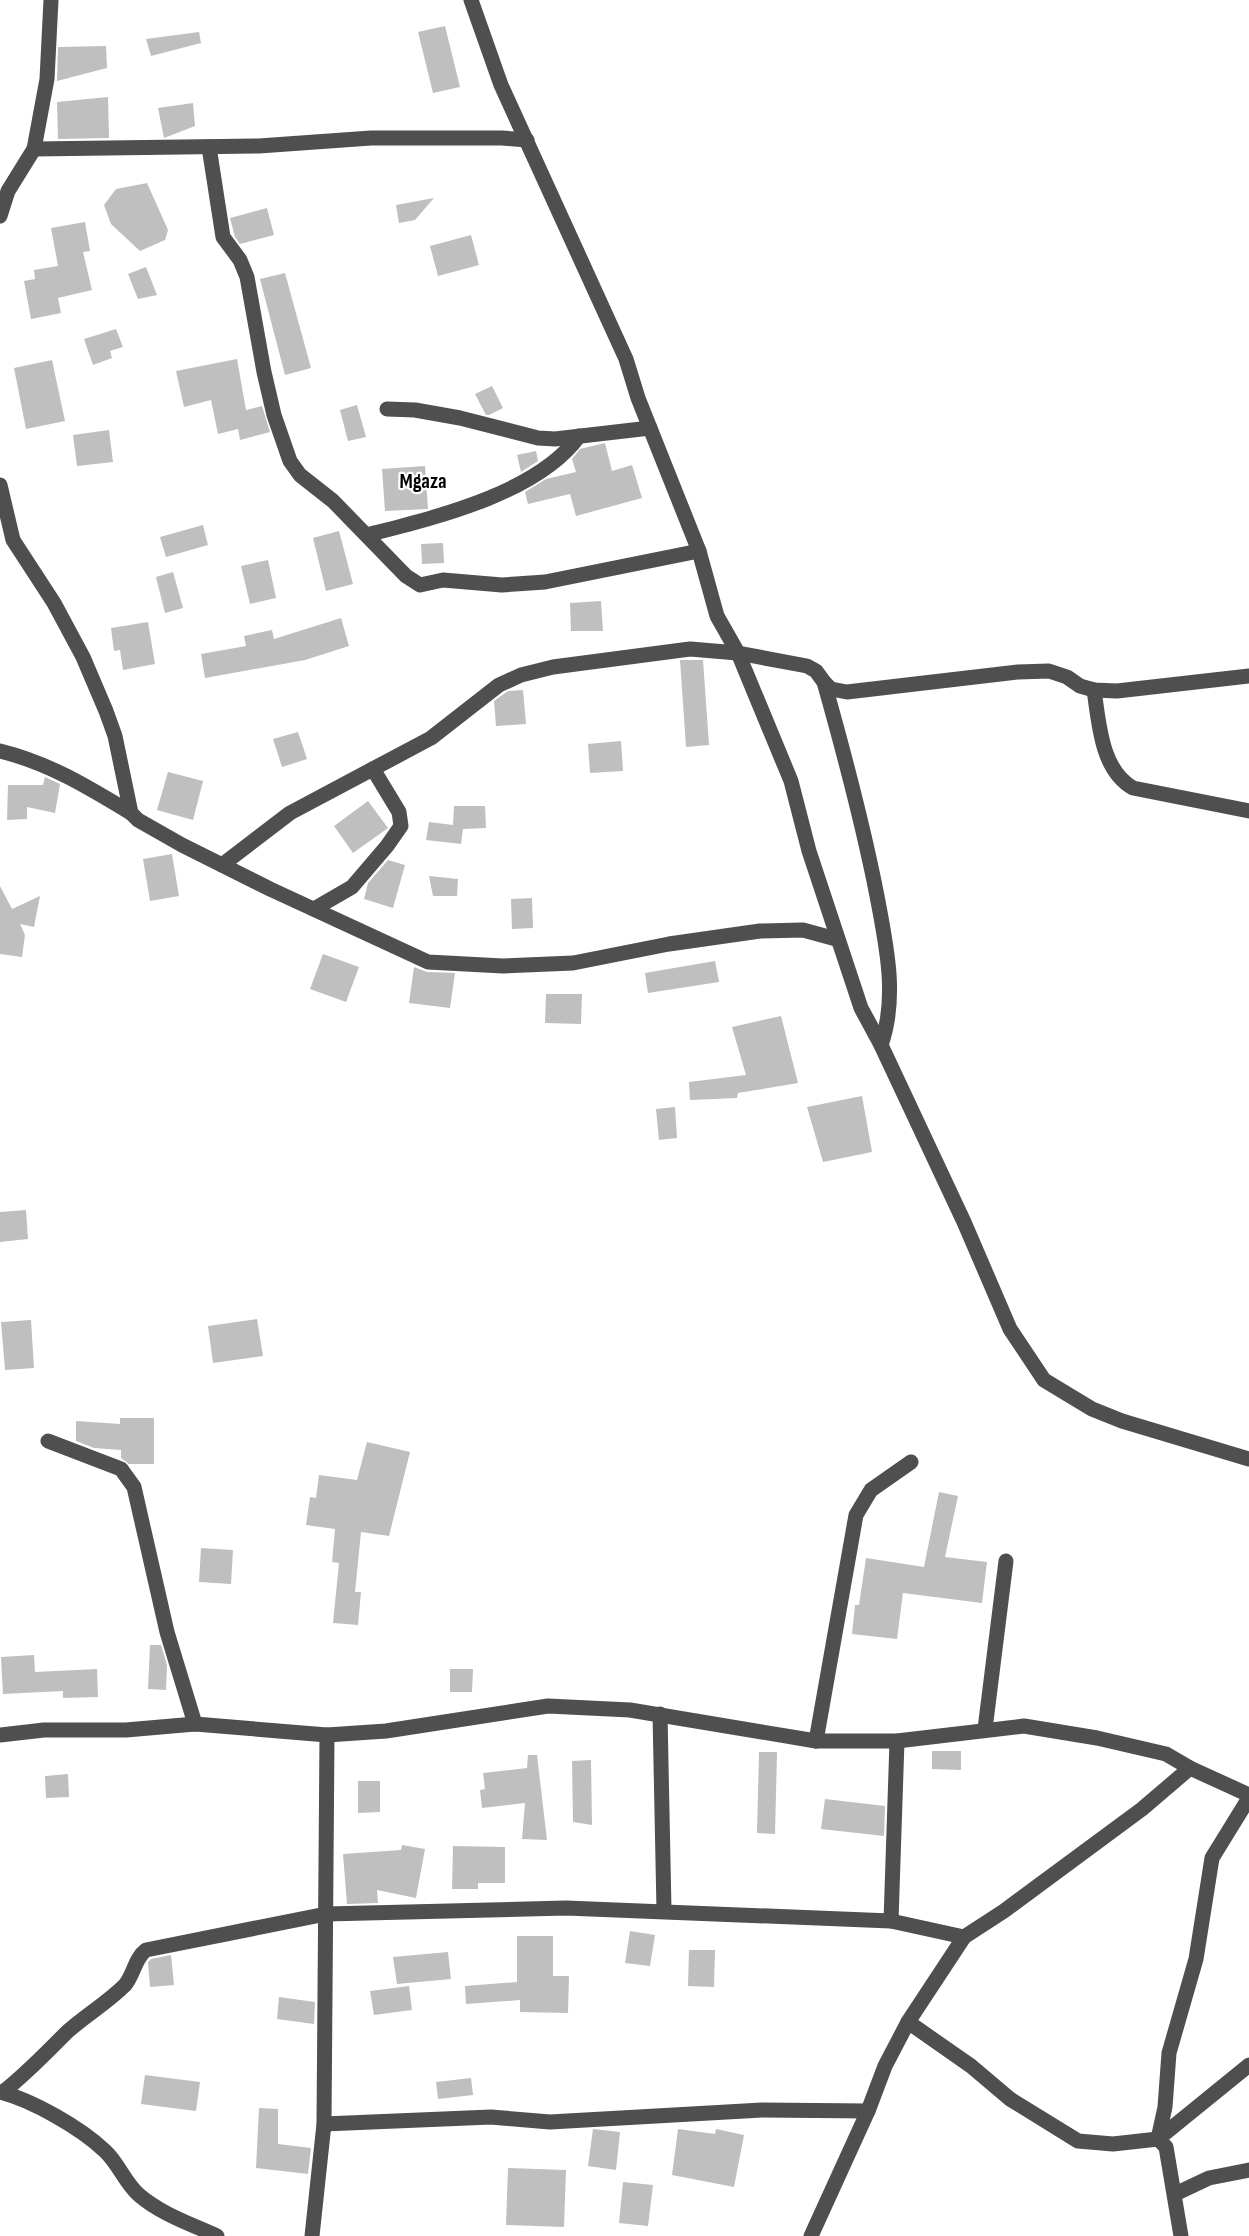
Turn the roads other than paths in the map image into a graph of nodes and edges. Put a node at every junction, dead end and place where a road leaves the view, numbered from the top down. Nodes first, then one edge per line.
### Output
1 (51, 0) edge
2 (471, 0) edge
3 (527, 140) junction
4 (209, 147) junction
5 (34, 149) junction
6 (0, 216) edge
7 (387, 409) dead end
8 (650, 428) junction
9 (579, 436) junction
10 (0, 485) edge
11 (0, 516) edge
12 (367, 534) junction
13 (13, 540) junction
14 (699, 551) junction
15 (738, 653) junction
16 (1249, 676) edge
17 (824, 682) junction
18 (1094, 690) junction
19 (0, 751) edge
20 (373, 769) junction
21 (1249, 811) edge
22 (131, 813) junction
23 (222, 865) junction
24 (314, 909) junction
25 (836, 939) junction
26 (881, 1045) junction
27 (48, 1441) dead end
28 (1249, 1459) edge
29 (911, 1462) dead end
30 (1006, 1561) dead end
31 (660, 1714) junction
32 (195, 1724) junction
33 (985, 1729) junction
34 (0, 1735) edge
35 (327, 1735) junction
36 (816, 1741) junction
37 (897, 1741) junction
38 (1190, 1768) junction
39 (1249, 1796) edge
40 (664, 1910) junction
41 (326, 1914) junction
42 (891, 1921) junction
43 (964, 1937) junction
44 (908, 2022) junction
45 (1249, 2065) edge
46 (1, 2092) edge
47 (868, 2111) junction
48 (324, 2124) junction
49 (1158, 2139) junction
50 (1249, 2170) edge
51 (1175, 2194) junction
52 (217, 2236) edge
53 (312, 2236) edge
54 (811, 2236) edge
55 (1181, 2236) edge

1 - 5 street
2 - 3 street
3 - 4 street
3 - 8 street
4 - 5 street
4 - 12 street
5 - 6 street
7 - 9 street
8 - 9 street
8 - 14 street
9 - 12 street
10 - 13 street
11 - 13 street
12 - 14 street
13 - 22 street
14 - 15 street
15 - 17 street
15 - 20 street
15 - 25 street
16 - 18 street
17 - 18 street
17 - 26 street
18 - 21 street
19 - 22 street
20 - 23 street
20 - 24 street
22 - 23 street
23 - 24 street
24 - 25 street
25 - 26 street
26 - 28 street
27 - 32 street
29 - 36 street
30 - 33 street
31 - 35 street
31 - 36 street
31 - 40 street
32 - 34 street
32 - 35 street
33 - 37 street
33 - 38 street
35 - 41 street
36 - 37 street
37 - 42 street
38 - 39 street
38 - 43 street
39 - 49 street
40 - 41 street
40 - 42 street
41 - 46 street
41 - 48 street
42 - 43 street
43 - 44 street
44 - 47 street
44 - 49 street
45 - 49 street
46 - 52 street
47 - 48 street
47 - 54 street
48 - 53 street
49 - 51 street
50 - 51 street
51 - 55 street

